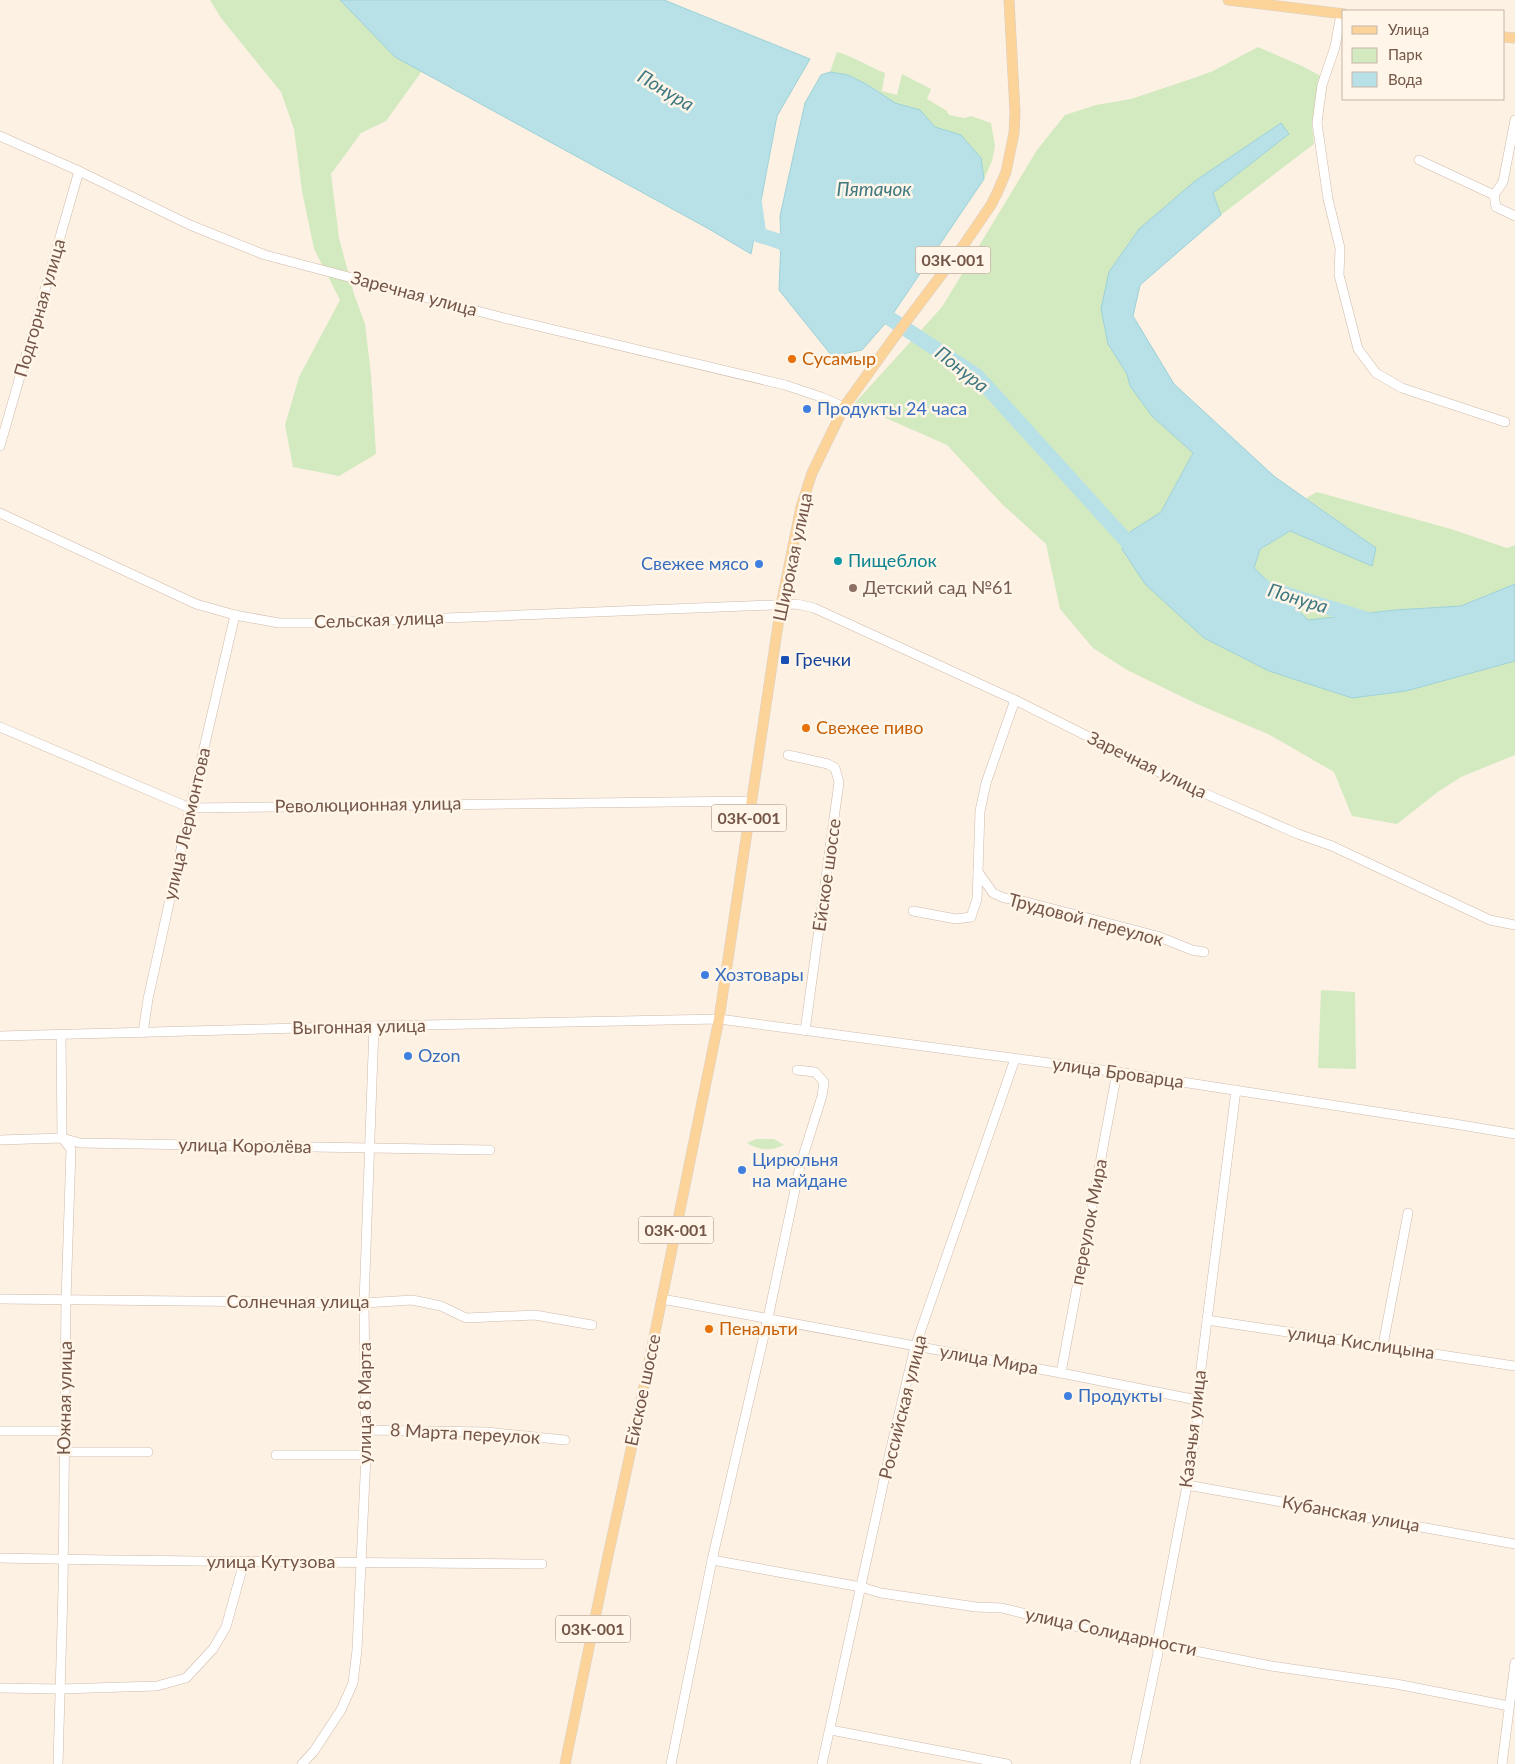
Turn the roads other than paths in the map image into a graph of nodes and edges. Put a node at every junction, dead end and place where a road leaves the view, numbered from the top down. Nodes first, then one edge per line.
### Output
1 (1009, 0) edge
2 (1228, 0) edge
3 (1279, 3) edge
4 (1342, 14) edge
5 (1342, 18) edge
6 (1515, 120) edge
7 (0, 136) edge
8 (1420, 160) dead end
9 (80, 171) junction
10 (1494, 195) junction
11 (1515, 216) edge
12 (844, 408) junction
13 (1505, 422) dead end
14 (0, 446) edge
15 (0, 512) edge
16 (781, 605) junction
17 (235, 616) junction
18 (1015, 700) junction
19 (0, 727) edge
20 (788, 756) dead end
21 (752, 801) junction
22 (190, 808) junction
23 (978, 872) junction
24 (914, 911) dead end
25 (1515, 925) edge
26 (1204, 952) dead end
27 (719, 1019) junction
28 (374, 1026) junction
29 (805, 1031) junction
30 (143, 1033) junction
31 (61, 1035) junction
32 (0, 1036) edge
33 (1015, 1059) junction
34 (797, 1070) dead end
35 (1117, 1072) junction
36 (1236, 1090) junction
37 (1515, 1134) edge
38 (62, 1138) junction
39 (0, 1140) edge
40 (369, 1148) junction
41 (490, 1150) dead end
42 (1408, 1214) dead end
43 (662, 1299) junction
44 (0, 1300) edge
45 (66, 1300) junction
46 (364, 1303) junction
47 (768, 1318) junction
48 (1208, 1320) junction
49 (592, 1325) dead end
50 (1383, 1345) junction
51 (915, 1347) junction
52 (1515, 1366) edge
53 (1060, 1373) junction
54 (1197, 1400) junction
55 (366, 1430) junction
56 (0, 1431) edge
57 (65, 1431) junction
58 (565, 1440) dead end
59 (64, 1452) junction
60 (148, 1452) dead end
61 (366, 1454) junction
62 (276, 1455) dead end
63 (1187, 1485) junction
64 (1515, 1544) edge
65 (0, 1558) edge
66 (63, 1560) junction
67 (712, 1560) junction
68 (244, 1562) junction
69 (362, 1563) junction
70 (542, 1564) dead end
71 (862, 1586) junction
72 (1157, 1643) junction
73 (1515, 1663) edge
74 (0, 1688) edge
75 (60, 1689) junction
76 (1509, 1706) junction
77 (831, 1730) junction
78 (565, 1762) edge
79 (58, 1764) edge
80 (302, 1764) edge
81 (671, 1764) edge
82 (822, 1764) edge
83 (1007, 1764) edge
84 (1135, 1764) edge
85 (1502, 1764) edge

1 - 12 main road, Широкая улица / 03К-001
2 - 3 main road
3 - 4 main road
5 - 13 street
6 - 10 street
7 - 9 street, Заречная улица
8 - 10 street
9 - 12 street, Заречная улица
9 - 14 street, Подгорная улица
10 - 11 street
12 - 16 main road, Широкая улица / 03К-001
15 - 17 street, Сельская улица
16 - 17 street, Сельская улица
16 - 18 street, Заречная улица
16 - 21 main road, Широкая улица / 03К-001
17 - 22 street, улица Лермонтова
18 - 23 street
18 - 25 street, Заречная улица
19 - 22 street, Революционная улица
20 - 29 street, Ейское шоссе
21 - 22 street, Революционная улица
21 - 27 main road, Широкая улица / 03К-001
22 - 30 street, улица Лермонтова
23 - 24 street
23 - 26 street, Трудовой переулок
27 - 28 street, Выгонная улица
27 - 29 street, улица Броварца
27 - 43 main road, Ейское шоссе / 03К-001
28 - 30 street, Выгонная улица
28 - 40 street, улица 8 Марта
29 - 33 street, улица Броварца
30 - 31 street, Выгонная улица
31 - 32 street, Выгонная улица
31 - 38 street, Южная улица
33 - 35 street, улица Броварца
33 - 51 street, Российская улица
34 - 47 street
35 - 36 street, улица Броварца
35 - 53 street, переулок Мира
36 - 37 street, улица Броварца
36 - 48 street, Казачья улица
38 - 39 street, улица Королёва
38 - 40 street, улица Королёва
38 - 45 street, Южная улица
40 - 41 street, улица Королёва
40 - 46 street, улица 8 Марта
42 - 50 street
43 - 47 street, улица Мира
43 - 78 main road, Ейское шоссе / 03К-001
44 - 45 street, Солнечная улица
45 - 46 street, Солнечная улица
45 - 57 street, Южная улица
46 - 49 street, Солнечная улица
46 - 55 street, улица 8 Марта
47 - 51 street, улица Мира
47 - 67 street
48 - 50 street, улица Кислицына
48 - 54 street, Казачья улица
50 - 52 street, улица Кислицына
51 - 53 street, улица Мира
51 - 71 street, Российская улица
53 - 54 street, улица Мира
54 - 63 street, Казачья улица
55 - 58 street, 8 Марта переулок
55 - 61 street, улица 8 Марта
56 - 57 street
57 - 59 street, Южная улица
59 - 60 street
59 - 66 street, Южная улица
61 - 62 street
61 - 69 street, улица 8 Марта
63 - 64 street, Кубанская улица
63 - 72 street, Казачья улица
65 - 66 street, улица Кутузова
66 - 68 street, улица Кутузова
66 - 75 street, Южная улица
67 - 71 street, улица Солидарности
67 - 81 street
68 - 69 street, улица Кутузова
68 - 75 street
69 - 70 street, улица Кутузова
69 - 80 street, улица 8 Марта
71 - 72 street, улица Солидарности
71 - 77 street, Российская улица
72 - 76 street, улица Солидарности
72 - 84 street, Казачья улица
73 - 76 street
74 - 75 street
75 - 79 street, Южная улица
76 - 85 street
77 - 82 street, Российская улица
77 - 83 street

